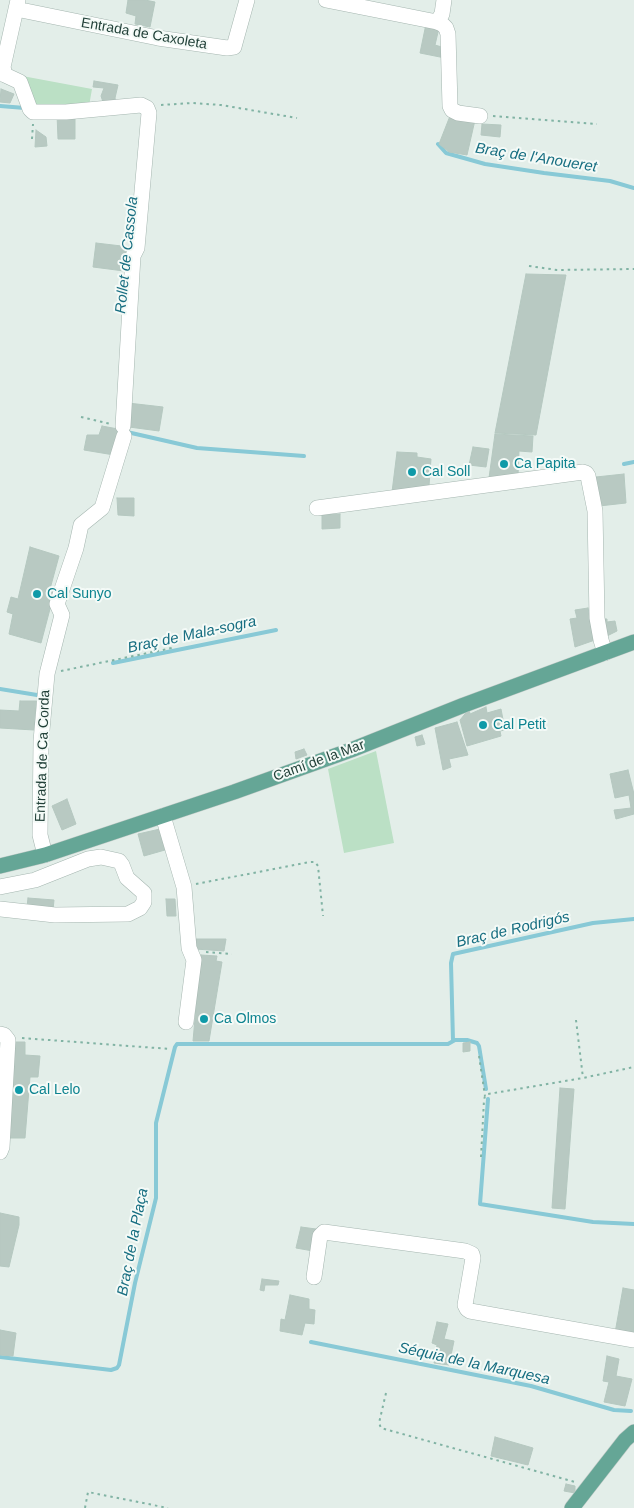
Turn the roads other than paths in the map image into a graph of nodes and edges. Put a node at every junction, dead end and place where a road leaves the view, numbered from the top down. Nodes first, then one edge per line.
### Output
1 (247, 0) edge
2 (326, 0) edge
3 (444, 0) edge
4 (17, 5) edge
5 (436, 22) junction
6 (480, 116) road end
7 (317, 508) dead end
8 (634, 642) edge
9 (605, 653) junction
10 (163, 816) junction
11 (45, 855) junction
12 (0, 866) edge
13 (0, 887) edge
14 (0, 910) edge
15 (186, 1022) dead end
16 (3, 1035) edge
17 (0, 1152) edge
18 (314, 1277) dead end
19 (634, 1340) edge
20 (634, 1432) edge
21 (572, 1508) edge

1 - 4 street, Entrada de Caxoleta
2 - 5 street
3 - 5 street
4 - 11 street, Entrada de Ca Corda
5 - 6 street
7 - 9 street
8 - 9 main road, Camí de la Mar
9 - 10 main road, Camí de la Mar
10 - 11 main road, Camí de la Mar
10 - 15 street
11 - 12 main road, Camí de la Mar
13 - 14 street
16 - 17 street
18 - 19 street
20 - 21 main road

